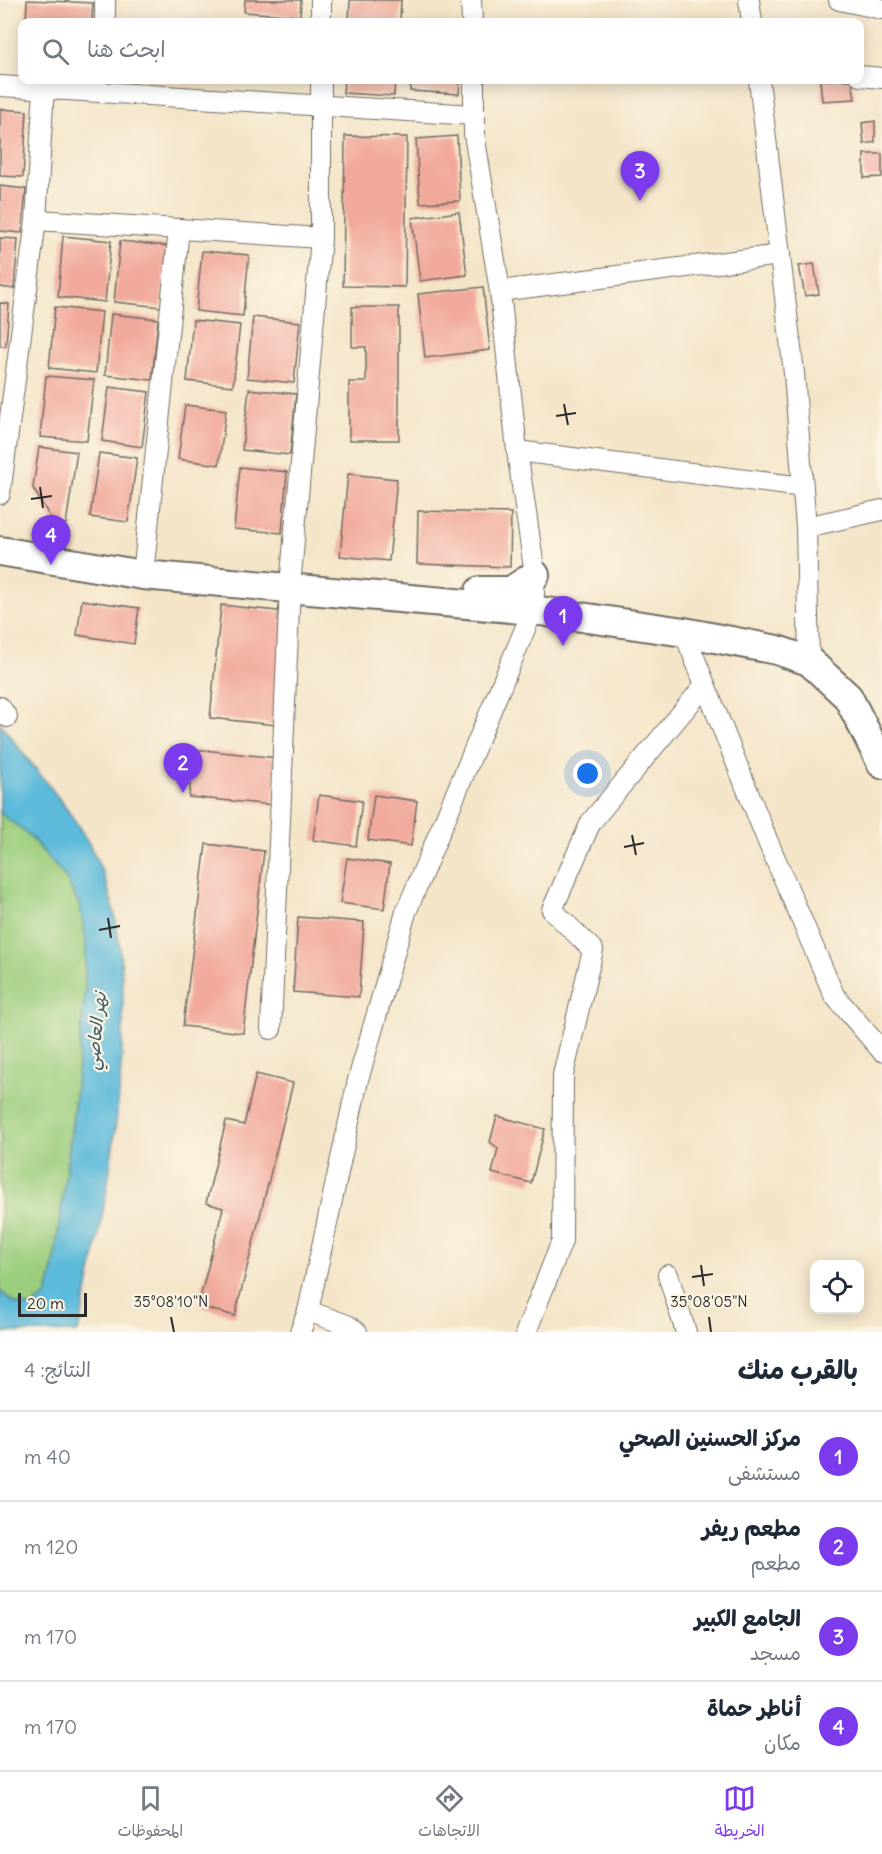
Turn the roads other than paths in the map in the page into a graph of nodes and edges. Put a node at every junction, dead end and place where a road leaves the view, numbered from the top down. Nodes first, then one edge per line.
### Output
1 (105, 0) edge
2 (321, 0) edge
3 (471, 0) edge
4 (749, 0) edge
5 (839, 0) edge
6 (882, 9) edge
7 (105, 18) edge
8 (321, 18) edge
9 (472, 18) edge
10 (747, 18) edge
11 (864, 76) edge
12 (882, 78) edge
13 (321, 84) edge
14 (474, 84) edge
15 (759, 84) edge
16 (0, 86) edge
17 (103, 86) edge
18 (44, 88) junction
19 (321, 105) junction
20 (474, 115) junction
21 (36, 220) junction
22 (179, 229) junction
23 (321, 238) junction
24 (780, 255) junction
25 (500, 291) junction
26 (517, 451) junction
27 (803, 487) junction
28 (0, 494) edge
29 (882, 510) edge
30 (806, 527) junction
31 (0, 531) edge
32 (0, 551) edge
33 (144, 566) junction
34 (535, 575) junction
35 (291, 579) junction
36 (533, 610) junction
37 (684, 632) junction
38 (809, 661) junction
39 (705, 685) junction
40 (882, 764) edge
41 (271, 1029) dead end
42 (882, 1051) edge
43 (668, 1275) dead end
44 (308, 1311) junction
45 (300, 1332) edge
46 (357, 1332) edge
47 (526, 1332) edge
48 (686, 1332) edge

1 - 7 street
2 - 8 street
3 - 9 street
4 - 10 street
5 - 6 street
11 - 12 street
13 - 19 street
14 - 20 street
15 - 24 street
16 - 18 street
17 - 18 street
17 - 19 street
18 - 21 street
19 - 20 street
19 - 23 street
20 - 25 street
21 - 22 street
21 - 28 street
22 - 23 street
22 - 33 street
23 - 35 street
24 - 25 street
24 - 27 street
25 - 26 street
26 - 27 street
26 - 34 street
27 - 30 street
29 - 30 street
30 - 38 street
31 - 33 main road
32 - 33 main road
33 - 35 main road
34 - 35 main road
34 - 36 street
35 - 36 main road
35 - 41 street
36 - 37 main road
36 - 44 street
37 - 38 main road
37 - 39 street
38 - 40 main road
39 - 42 street
39 - 47 street
43 - 48 street
44 - 45 street
44 - 46 street

